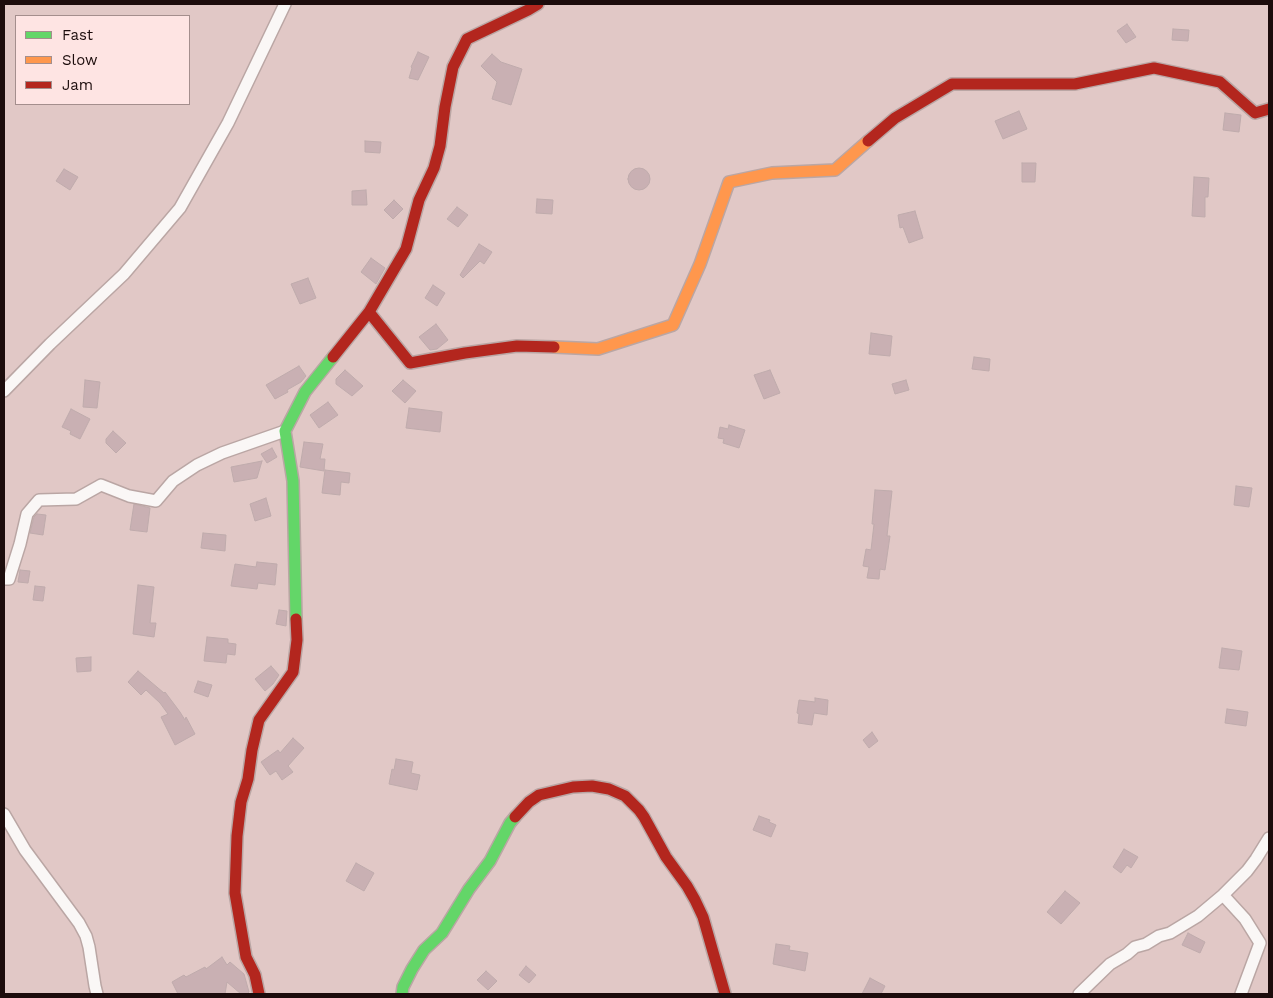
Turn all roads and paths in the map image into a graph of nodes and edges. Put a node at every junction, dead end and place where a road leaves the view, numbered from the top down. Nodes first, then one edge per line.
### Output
1 (285, 4) edge
2 (538, 4) edge
3 (1269, 109) edge
4 (369, 312) junction
5 (4, 391) edge
6 (285, 431) junction
7 (4, 580) edge
8 (4, 814) edge
9 (1269, 838) edge
10 (1223, 895) junction
11 (97, 994) edge
12 (259, 994) edge
13 (402, 994) edge
14 (725, 994) edge
15 (1079, 994) edge
16 (1240, 994) edge

1 - 5 street
2 - 4 street
3 - 4 street
4 - 6 street
6 - 7 street
6 - 12 street
8 - 11 street
9 - 10 street
10 - 15 street
10 - 16 street
13 - 14 street

